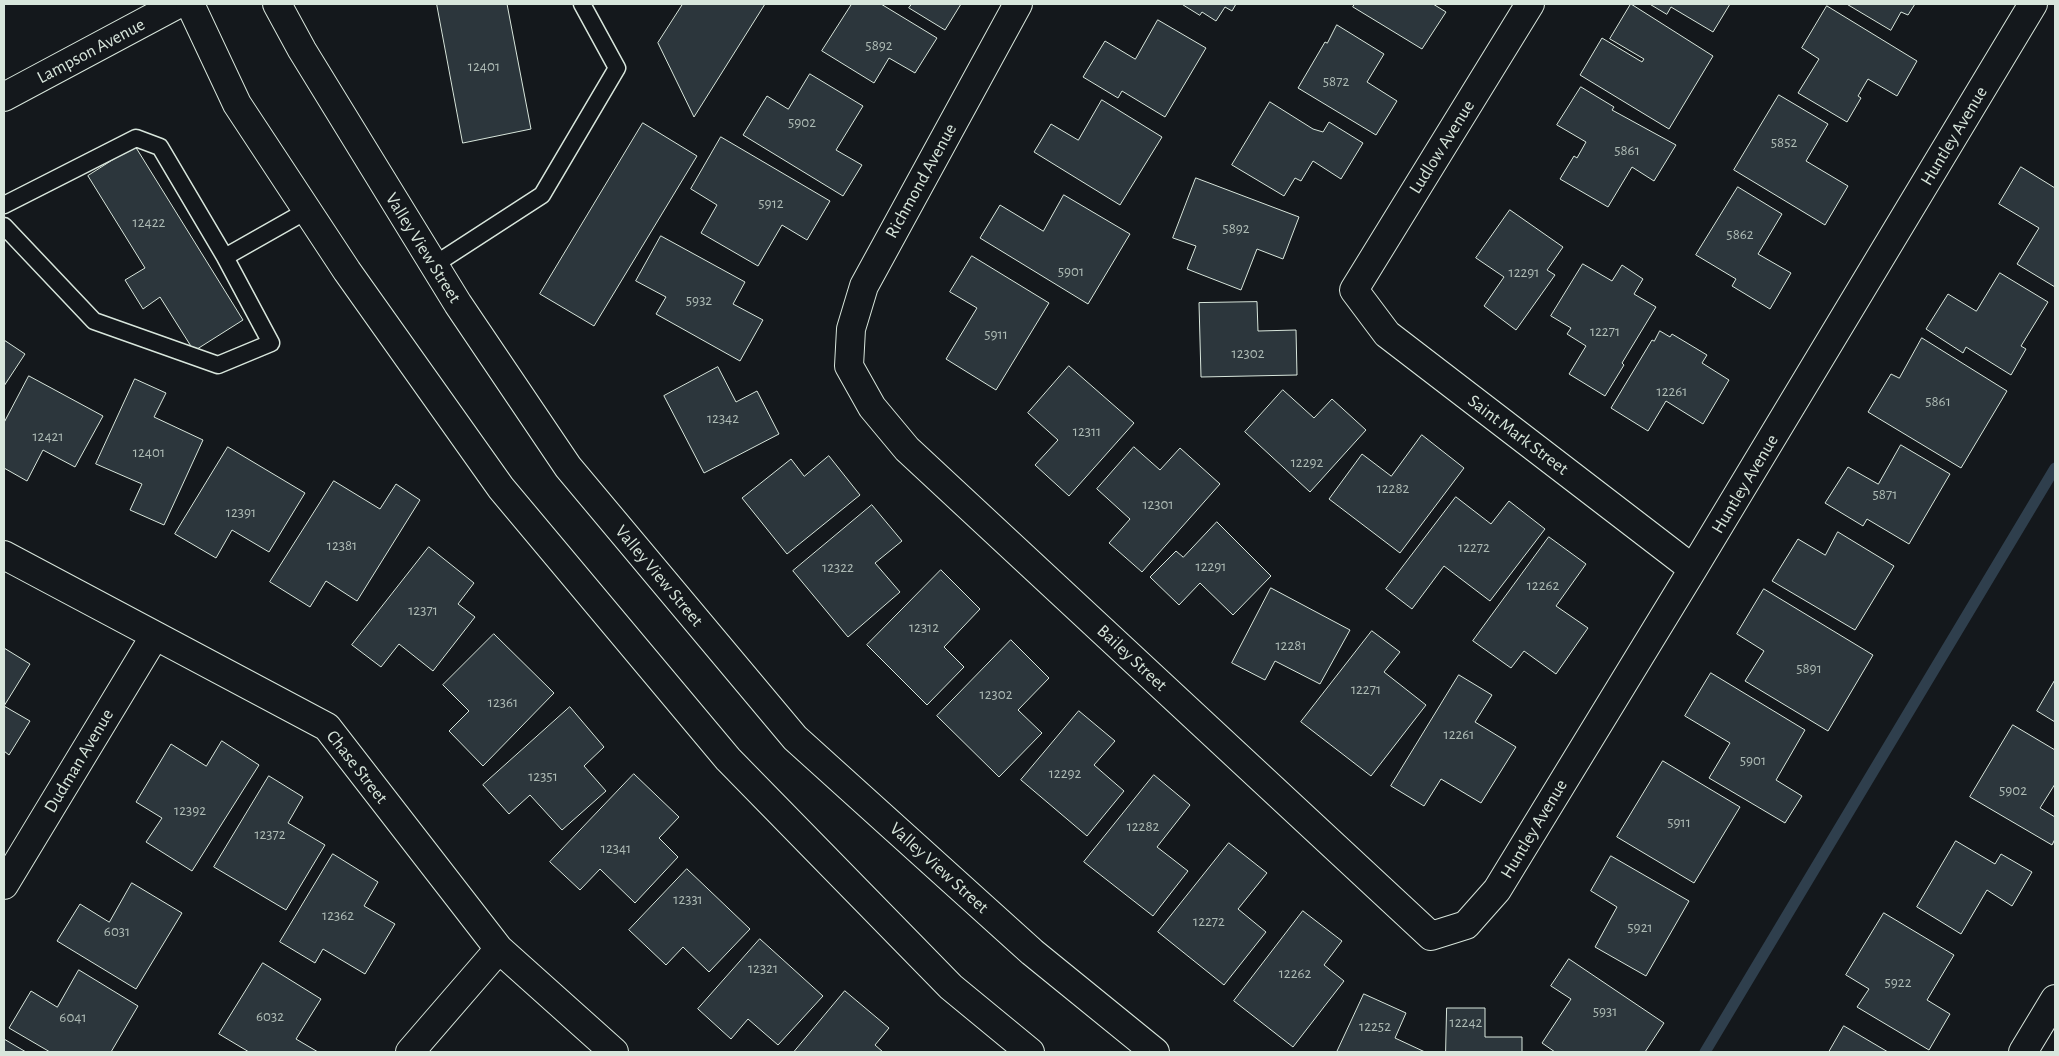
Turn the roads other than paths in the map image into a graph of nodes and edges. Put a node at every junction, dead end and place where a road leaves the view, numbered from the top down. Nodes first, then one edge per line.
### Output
1 (178, 4) edge
2 (190, 4) edge
3 (277, 4) edge
4 (582, 4) edge
5 (1018, 4) edge
6 (1530, 4) edge
7 (2034, 4) edge
8 (4, 97) edge
9 (4, 205) edge
10 (308, 210) junction
11 (4, 226) edge
12 (225, 257) junction
13 (434, 265) junction
14 (1354, 290) joint
15 (849, 366) joint
16 (4, 555) edge
17 (1693, 569) junction
18 (154, 637) junction
19 (4, 885) edge
20 (1431, 936) joint
21 (499, 949) junction
22 (2055, 998) edge
23 (410, 1052) edge
24 (614, 1052) edge
25 (1030, 1052) edge
26 (1155, 1052) edge
27 (2023, 1052) edge

1 - 8 street, Lampson Avenue
2 - 10 street
3 - 13 street, Valley View Street
4 - 13 lane
5 - 15 street, Richmond Avenue
6 - 14 street, Ludlow Avenue
7 - 17 street, Huntley Avenue
9 - 12 lane
10 - 12 lane
10 - 25 street
11 - 12 lane
13 - 26 street, Valley View Street
14 - 17 street, Saint Mark Street
15 - 20 street, Bailey Street
16 - 18 street, Chase Street
17 - 20 street, Huntley Avenue
18 - 19 street, Dudman Avenue
18 - 21 street, Chase Street
21 - 23 street
21 - 24 street, Chase Street
22 - 27 street

